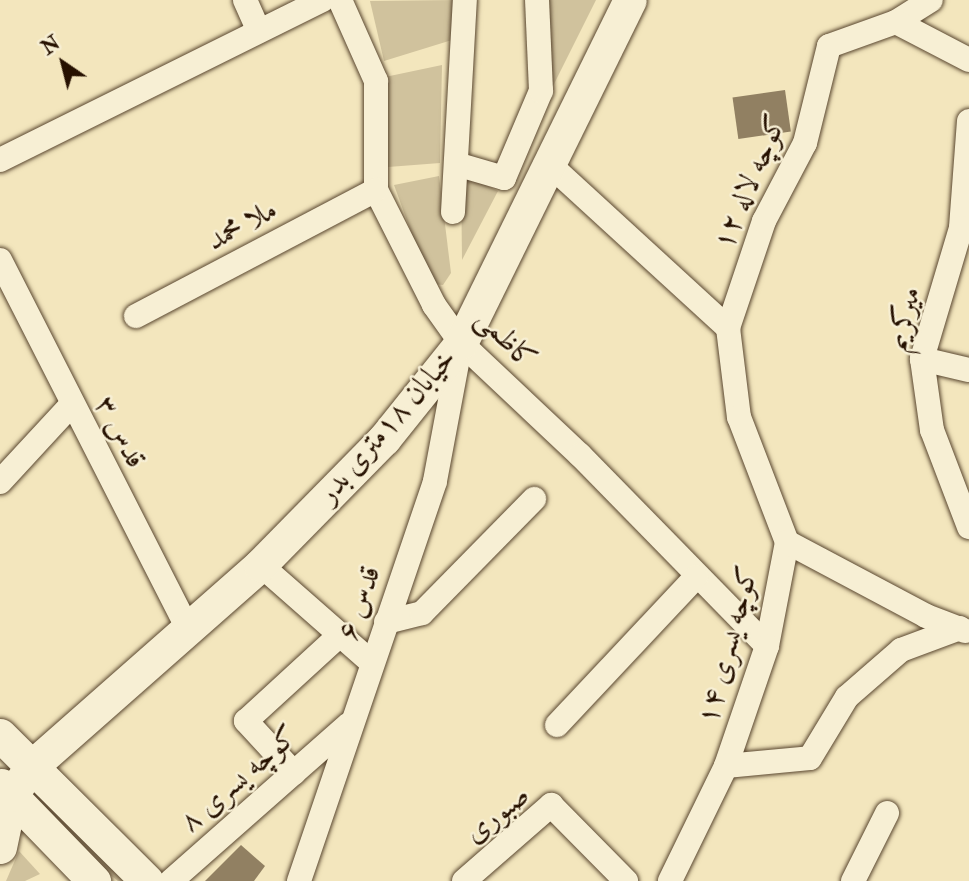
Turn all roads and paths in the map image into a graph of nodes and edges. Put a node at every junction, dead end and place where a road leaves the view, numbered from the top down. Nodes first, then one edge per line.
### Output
1 (245, 0) edge
2 (323, 0) edge
3 (340, 0) edge
4 (465, 0) edge
5 (537, 0) edge
6 (630, 0) edge
7 (931, 0) edge
8 (896, 22) junction
9 (259, 31) junction
10 (969, 60) edge
11 (969, 121) edge
12 (0, 160) edge
13 (456, 164) junction
14 (549, 164) junction
15 (376, 190) junction
16 (453, 212) dead end
17 (0, 260) edge
18 (136, 316) dead end
19 (728, 328) junction
20 (461, 343) junction
21 (922, 359) junction
22 (969, 370) edge
23 (71, 405) junction
24 (0, 482) edge
25 (964, 496) edge
26 (534, 499) dead end
27 (969, 527) edge
28 (787, 542) junction
29 (272, 575) dead end
30 (696, 577) junction
31 (386, 622) junction
32 (964, 630) edge
33 (190, 631) junction
34 (340, 635) junction
35 (767, 646) junction
36 (371, 662) junction
37 (350, 723) junction
38 (557, 725) dead end
39 (0, 735) edge
40 (726, 766) junction
41 (31, 767) junction
42 (294, 772) junction
43 (6, 790) edge
44 (887, 813) dead end
45 (0, 847) edge
46 (94, 881) edge
47 (147, 881) edge
48 (171, 881) edge
49 (299, 881) edge
50 (464, 881) edge
51 (626, 881) edge
52 (670, 881) edge
53 (853, 881) edge

1 - 9 street
2 - 9 street
3 - 15 street, کاظمی
4 - 13 street
5 - 13 street
6 - 14 street, خیابان ۱۸متری بدر
7 - 8 street
8 - 10 street
8 - 19 street, کوچه لاله ۱۲
9 - 12 street
11 - 21 street, میرکریم
13 - 16 street
14 - 19 street
14 - 20 street, خیابان ۱۸متری بدر
15 - 18 street, ملا محمد
15 - 20 street, کاظمی
17 - 23 street, قدس ۳
19 - 28 street, کوچه یسری ۱۴
20 - 30 street, کاظمی
20 - 31 street, قدس ۶
20 - 33 street, خیابان ۱۸متری بدر
21 - 22 street
21 - 25 street, میرکریم
23 - 24 street
23 - 33 street, قدس ۳
25 - 27 street, میرکریم
26 - 31 street
28 - 32 street
28 - 35 street, کوچه یسری ۱۴
29 - 34 street
30 - 35 street, کاظمی
30 - 38 street
31 - 36 street, قدس ۶
32 - 40 street
33 - 41 street, خیابان ۱۸متری بدر
34 - 36 street
34 - 42 street
35 - 40 street, کوچه یسری ۱۴
36 - 37 street, قدس ۶
37 - 42 street, کوچه یسری ۸
37 - 49 street, قدس ۶
39 - 41 street
40 - 52 street, کوچه یسری ۱۴
41 - 43 street, خیابان ۱۸متری بدر
41 - 47 street
42 - 48 street, کوچه یسری ۸
43 - 45 street
43 - 46 street
44 - 53 street
50 - 51 street, صبوری

